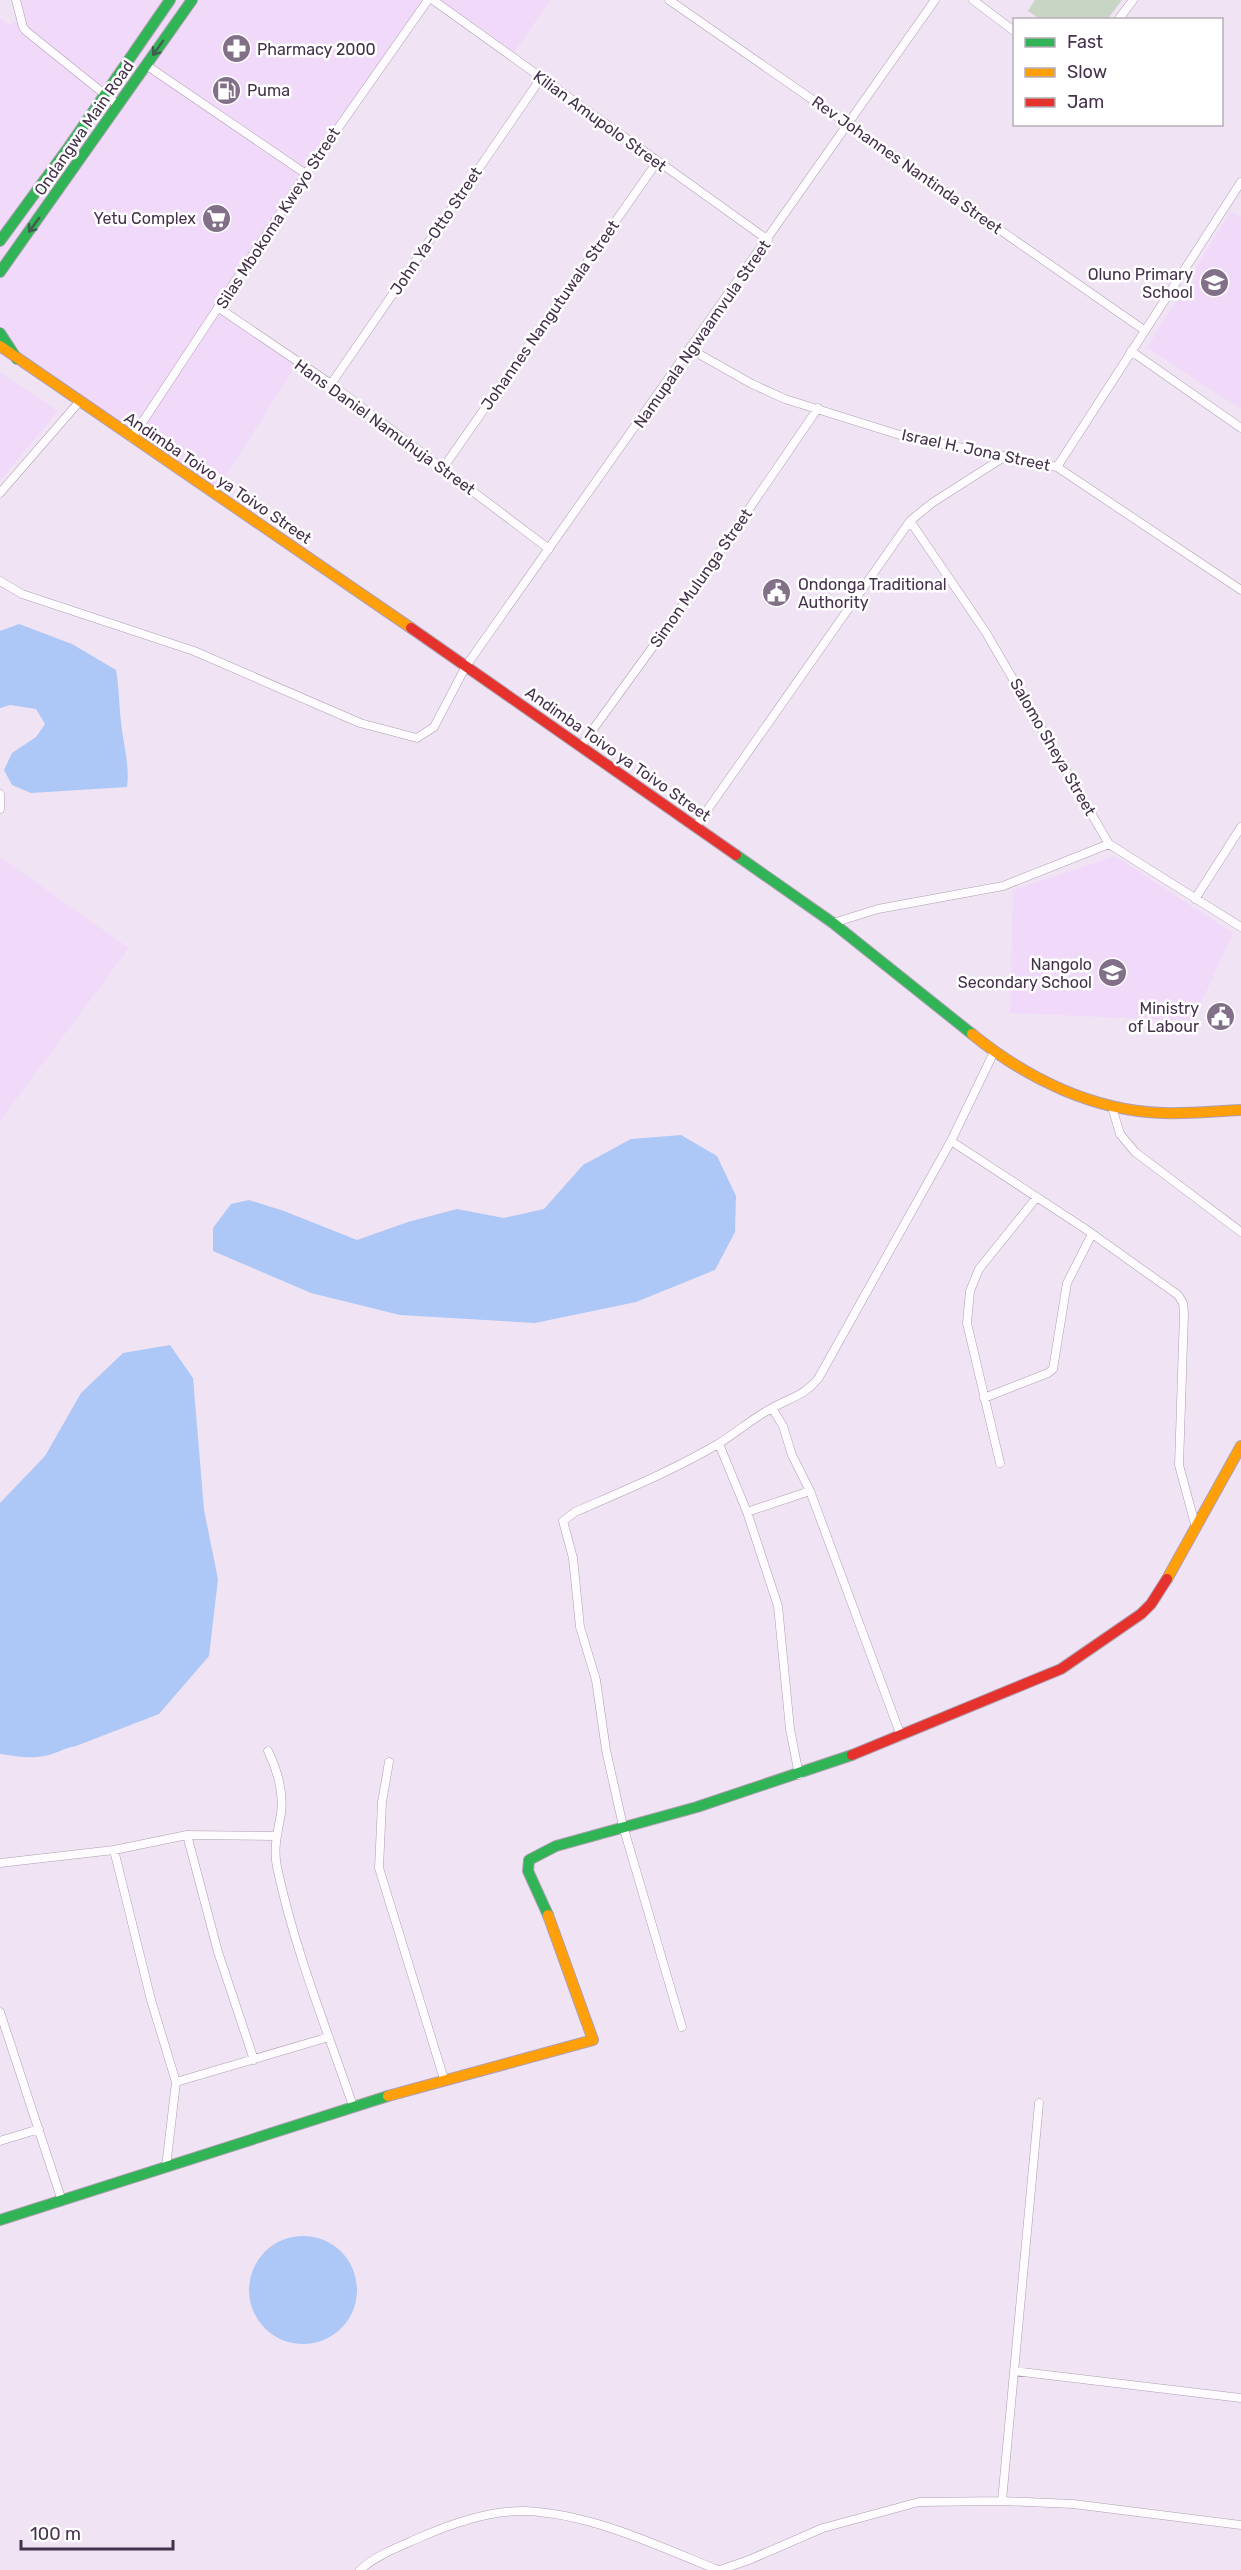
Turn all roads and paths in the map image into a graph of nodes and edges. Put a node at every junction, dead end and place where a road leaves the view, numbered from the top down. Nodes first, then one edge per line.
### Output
1 (16, 0) edge
2 (170, 0) edge
3 (192, 0) edge
4 (430, 0) edge
5 (669, 0) edge
6 (935, 0) edge
7 (973, 0) edge
8 (1133, 0) edge
9 (1120, 18) edge
10 (1013, 30) edge
11 (146, 65) junction
12 (541, 78) junction
13 (105, 94) junction
14 (118, 105) junction
15 (848, 123) junction
16 (657, 162) junction
17 (306, 174) junction
18 (1241, 182) edge
19 (768, 240) junction
20 (0, 241) edge
21 (0, 272) edge
22 (219, 308) junction
23 (1144, 330) junction
24 (0, 333) edge
25 (0, 346) edge
26 (690, 349) junction
27 (1131, 351) junction
28 (0, 354) edge
29 (17, 358) junction
30 (331, 384) junction
31 (79, 402) junction
32 (818, 408) junction
33 (1241, 428) edge
34 (132, 438) junction
35 (1004, 457) junction
36 (1057, 467) junction
37 (443, 468) junction
38 (0, 493) edge
39 (910, 521) junction
40 (549, 549) junction
41 (0, 581) edge
42 (1241, 590) edge
43 (466, 666) junction
44 (581, 746) junction
45 (0, 794) edge
46 (0, 809) edge
47 (696, 826) junction
48 (1241, 827) edge
49 (1109, 844) junction
50 (1195, 899) junction
51 (833, 923) junction
52 (1241, 927) edge
53 (994, 1052) junction
54 (1112, 1107) junction
55 (1241, 1110) edge
56 (951, 1141) junction
57 (1037, 1197) junction
58 (1241, 1232) edge
59 (1092, 1234) junction
60 (984, 1398) junction
61 (772, 1408) junction
62 (719, 1444) junction
63 (1241, 1446) edge
64 (1000, 1463) dead end
65 (810, 1491) junction
66 (747, 1512) junction
67 (1196, 1528) junction
68 (901, 1736) junction
69 (268, 1751) dead end
70 (389, 1762) dead end
71 (799, 1775) junction
72 (623, 1826) junction
73 (187, 1835) junction
74 (276, 1836) junction
75 (114, 1850) junction
76 (0, 1863) edge
77 (0, 2012) edge
78 (682, 2027) dead end
79 (329, 2037) junction
80 (254, 2060) junction
81 (444, 2079) junction
82 (176, 2082) junction
83 (1039, 2103) dead end
84 (353, 2106) junction
85 (39, 2129) junction
86 (0, 2141) edge
87 (166, 2167) junction
88 (62, 2201) junction
89 (0, 2220) edge
90 (1014, 2371) junction
91 (1241, 2398) edge
92 (1002, 2501) junction
93 (1241, 2525) edge
94 (360, 2570) edge
95 (719, 2570) edge

1 - 13 street
2 - 13 street, Ondangwa Main Road
3 -> 11 street, Ondangwa Main Road
4 - 12 street, Kilian Amupolo Street
4 - 17 street, Silas Mbokoma Kweyo Street
5 - 15 street, Rev Johannes Nantinda Street
6 - 15 street, Namupala Ngwaamvula Street
7 - 10 street
8 - 9 street
11 - 14 street, Ondangwa Main Road
11 - 17 street
12 - 16 street, Kilian Amupolo Street
12 - 30 street, John Ya-Otto Street
13 - 14 street
13 - 20 street, Ondangwa Main Road
14 -> 21 street, Ondangwa Main Road
15 - 19 street, Namupala Ngwaamvula Street
15 - 23 street, Rev Johannes Nantinda Street
16 - 19 street, Kilian Amupolo Street
16 - 37 street, Johannes Nangutuwala Street
17 - 22 street, Silas Mbokoma Kweyo Street
18 - 23 street
19 - 26 street, Namupala Ngwaamvula Street
22 - 30 street, Hans Daniel Namuhuja Street
22 - 34 street, Silas Mbokoma Kweyo Street
23 - 27 street
24 - 29 street
25 - 29 street, Andimba Toivo ya Toivo Street
26 - 32 street, Israel H. Jona Street
26 - 40 street, Namupala Ngwaamvula Street
27 - 33 street
27 - 36 street
28 - 29 street
29 - 31 street, Andimba Toivo ya Toivo Street
30 - 37 street, Hans Daniel Namuhuja Street
31 - 34 street, Andimba Toivo ya Toivo Street
31 - 38 street
32 - 35 street, Israel H. Jona Street
32 - 44 street, Simon Mulunga Street
34 - 43 street, Andimba Toivo ya Toivo Street
35 - 36 street, Israel H. Jona Street
35 - 39 street
36 - 42 street, Israel H. Jona Street
37 - 40 street, Hans Daniel Namuhuja Street
39 - 47 street
39 - 49 street, Salomo Sheya Street
40 - 43 street, Namupala Ngwaamvula Street
41 - 43 street, Namupala Ngwaamvula Street
43 - 44 street, Andimba Toivo ya Toivo Street
44 - 47 street, Andimba Toivo ya Toivo Street
45 - 46 street
47 - 51 street, Andimba Toivo ya Toivo Street
48 - 50 street
49 - 50 street, Salomo Sheya Street
49 - 51 street
50 - 52 street, Salomo Sheya Street
51 - 53 street, Andimba Toivo ya Toivo Street
53 - 54 street, Andimba Toivo ya Toivo Street
53 - 56 street
54 - 55 street, Andimba Toivo ya Toivo Street
54 - 58 street
56 - 57 street
56 - 61 street
57 - 59 street
57 - 60 street
59 - 60 street
59 - 67 street
60 - 64 street
61 - 62 street
61 - 65 street
62 - 66 street
62 - 72 street
63 - 67 street
65 - 66 street
65 - 68 street
66 - 71 street
67 - 68 street
68 - 71 street
69 - 74 street
70 - 81 street
71 - 72 street
72 - 78 street
72 - 81 street
73 - 74 street
73 - 75 street
73 - 80 street
74 - 79 street
75 - 76 street
75 - 82 street
77 - 85 street
79 - 80 street
79 - 84 street
80 - 82 street
81 - 84 street
82 - 87 street
83 - 90 street
84 - 87 street
85 - 86 street
85 - 88 street
87 - 88 street
88 - 89 street
90 - 91 street
90 - 92 street
92 - 93 street
92 - 95 street
94 - 95 street

